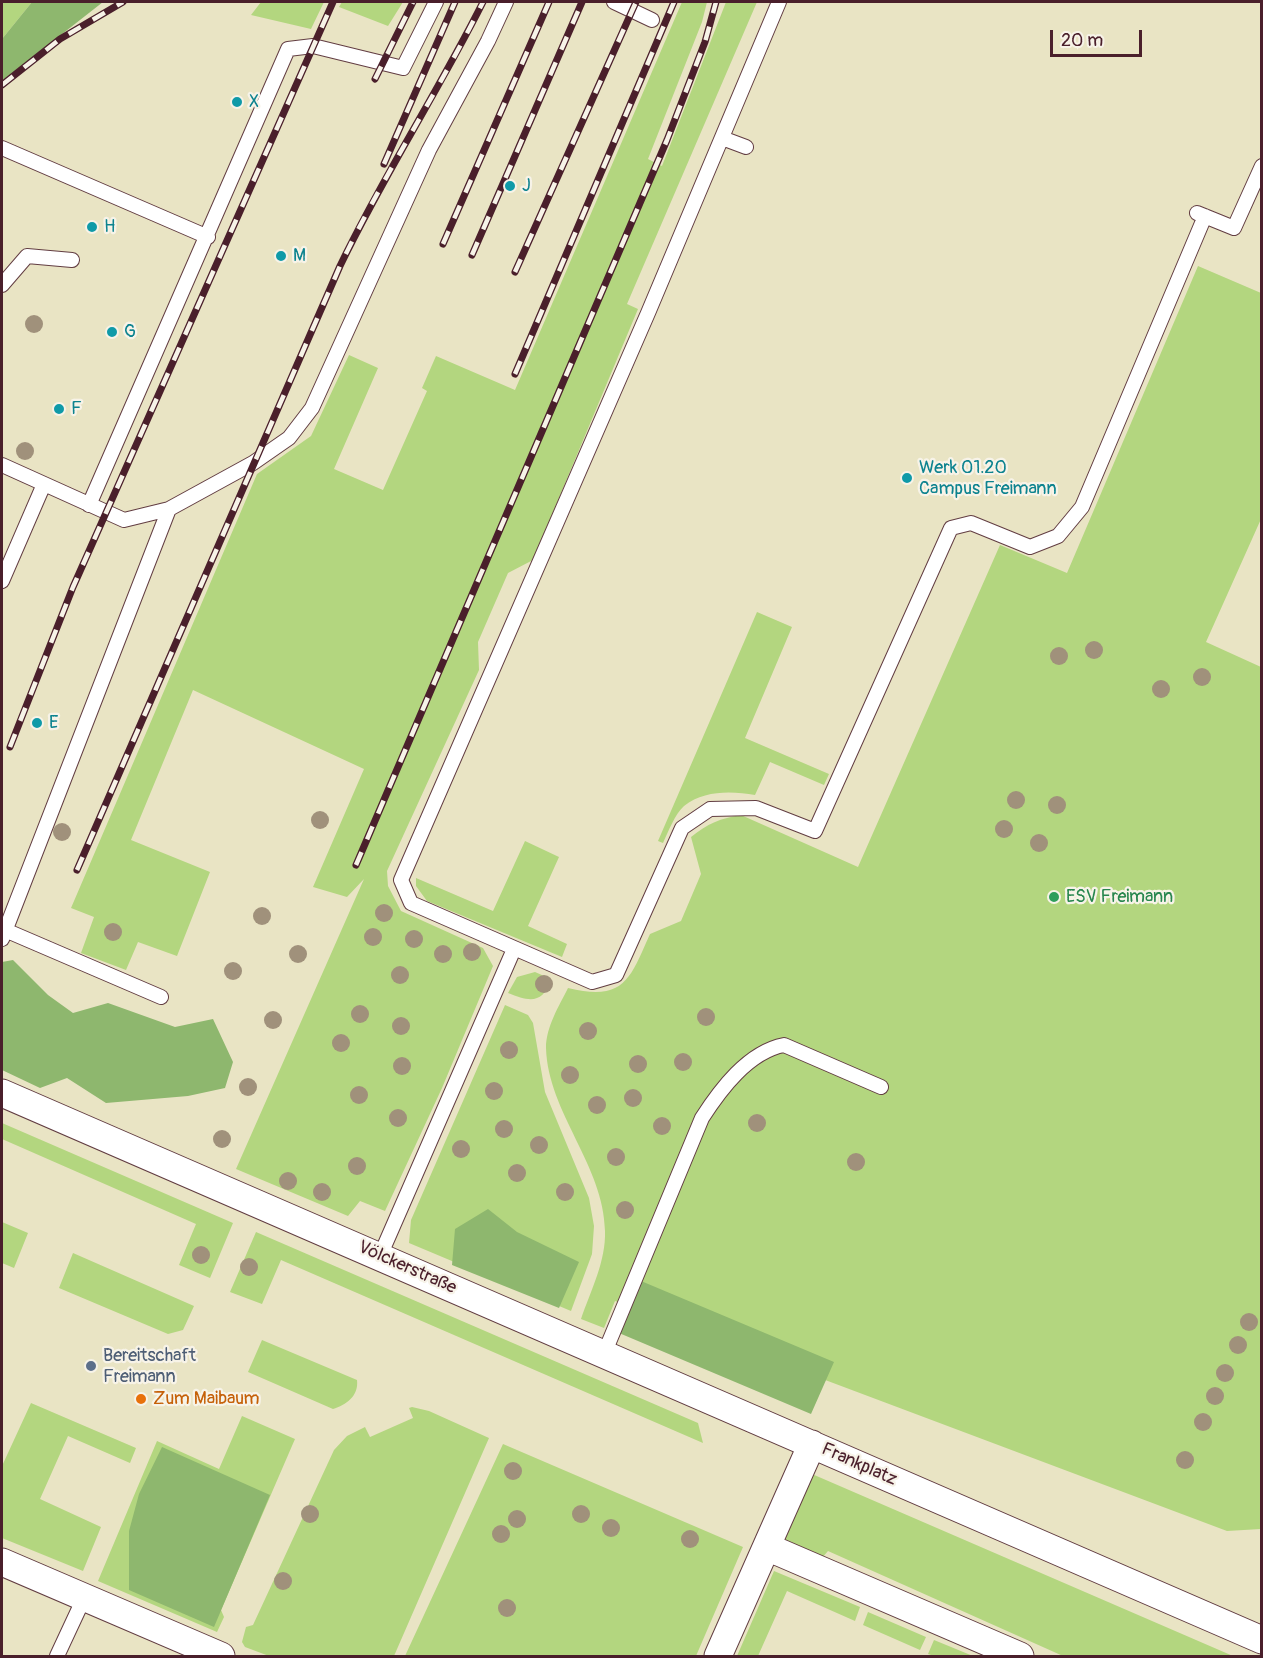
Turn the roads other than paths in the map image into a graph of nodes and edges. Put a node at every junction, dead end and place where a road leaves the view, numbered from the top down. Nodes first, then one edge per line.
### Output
1 (436, 2) edge
2 (506, 2) edge
3 (614, 2) edge
4 (779, 2) edge
5 (652, 20) dead end
6 (722, 138) junction
7 (746, 147) dead end
8 (2, 148) edge
9 (1262, 166) edge
10 (208, 237) junction
11 (72, 260) dead end
12 (2, 285) edge
13 (2, 465) edge
14 (44, 484) junction
15 (89, 505) junction
16 (169, 509) junction
17 (2, 581) edge
18 (3, 935) edge
19 (514, 949) junction
20 (161, 997) dead end
21 (881, 1087) dead end
22 (2, 1093) edge
23 (381, 1256) junction
24 (604, 1354) junction
25 (812, 1444) junction
26 (767, 1547) junction
27 (2, 1562) edge
28 (84, 1598) junction
29 (1262, 1640) edge
30 (57, 1656) edge
31 (221, 1656) edge
32 (718, 1656) edge
33 (1020, 1656) edge

1 - 10 lane
2 - 16 lane
3 - 5 lane
4 - 6 lane
6 - 7 lane
6 - 19 lane
8 - 10 lane
9 - 19 lane
10 - 15 lane
11 - 12 lane
13 - 14 lane
14 - 15 lane
14 - 17 lane
15 - 16 lane
16 - 18 lane
18 - 20 lane
19 - 23 lane
21 - 24 lane
22 - 23 street, Völckerstraße
23 - 24 street, Völckerstraße
24 - 25 street, Völckerstraße
25 - 26 street, Frankplatz
25 - 29 street, Frankplatz
26 - 32 street, Frankplatz
26 - 33 street
27 - 28 street
28 - 30 lane
28 - 31 street

